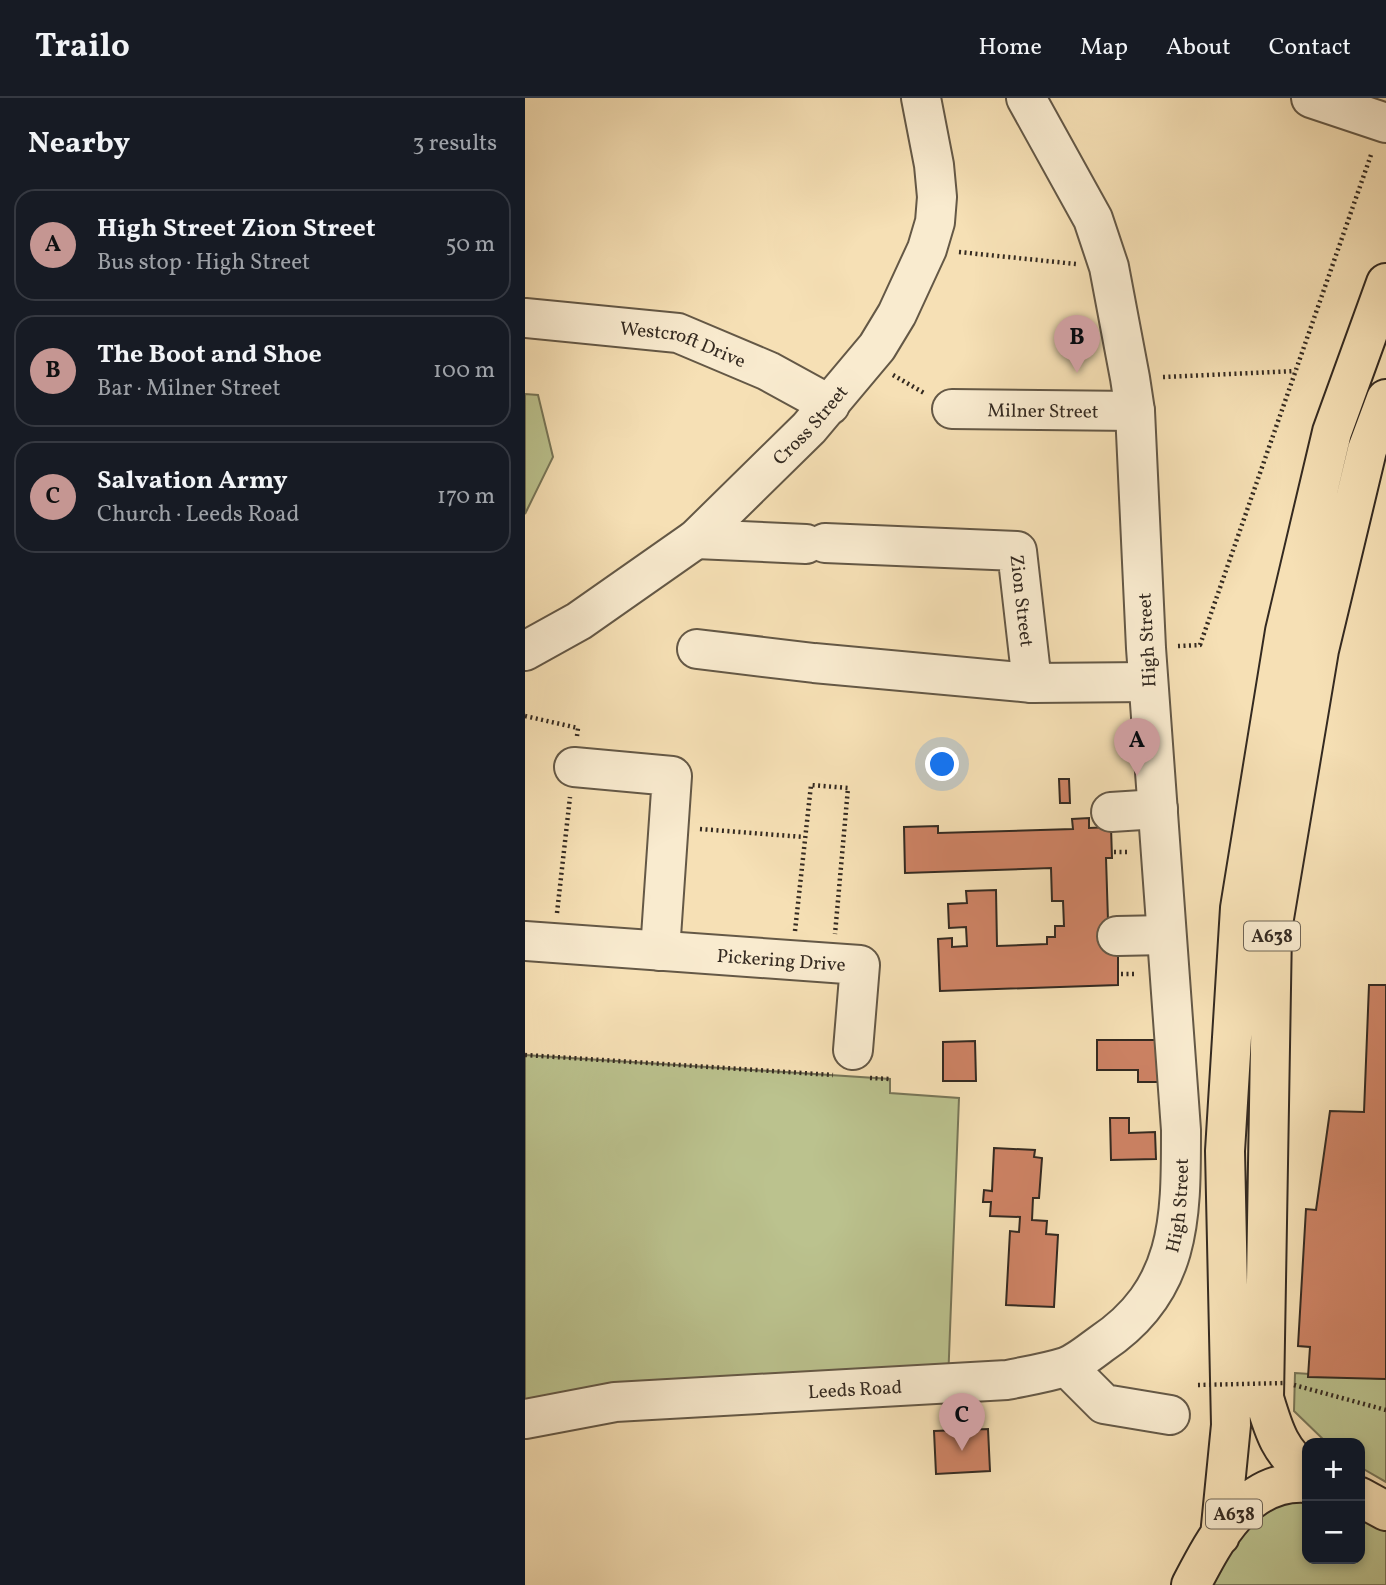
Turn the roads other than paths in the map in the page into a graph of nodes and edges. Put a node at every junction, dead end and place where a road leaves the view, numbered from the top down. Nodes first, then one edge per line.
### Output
1 (1311, 98) edge
2 (930, 100) edge
3 (1038, 100) edge
4 (1384, 122) edge
5 (1386, 283) edge
6 (525, 318) edge
7 (1133, 395) junction
8 (1386, 399) edge
9 (830, 405) junction
10 (952, 409) road end
11 (697, 539) junction
12 (697, 649) dead end
13 (525, 651) edge
14 (1147, 665) junction
15 (1032, 683) junction
16 (574, 767) road end
17 (1158, 809) junction
18 (1111, 812) dead end
19 (1166, 935) junction
20 (1117, 936) dead end
21 (539, 942) edge
22 (660, 951) junction
23 (850, 1068) road end
24 (1067, 1367) junction
25 (1170, 1415) dead end
26 (525, 1419) edge
27 (1302, 1468) edge
28 (1302, 1484) edge
29 (1365, 1500) edge
30 (1386, 1511) edge
31 (1220, 1536) junction
32 (1191, 1585) edge

1 - 4 street
2 - 9 street, Cross Street
3 - 7 street, High Street
5 - 31 highway, A638
6 - 9 street, Westcroft Drive
7 - 10 street, Milner Street
7 - 14 street, High Street
8 - 27 highway, A638
9 - 11 street, Cross Street
11 - 13 street, Cross Street
11 - 15 street, Zion Street
12 - 15 street
14 - 15 street
14 - 17 street, High Street
16 - 22 street
17 - 18 street
17 - 19 street, High Street
19 - 20 street
19 - 24 street, High Street
21 - 22 street, Pickering Drive
22 - 23 street, Pickering Drive
24 - 25 street
24 - 26 street, Leeds Road
28 - 31 highway, A638
29 - 30 highway
31 - 32 highway, A638

